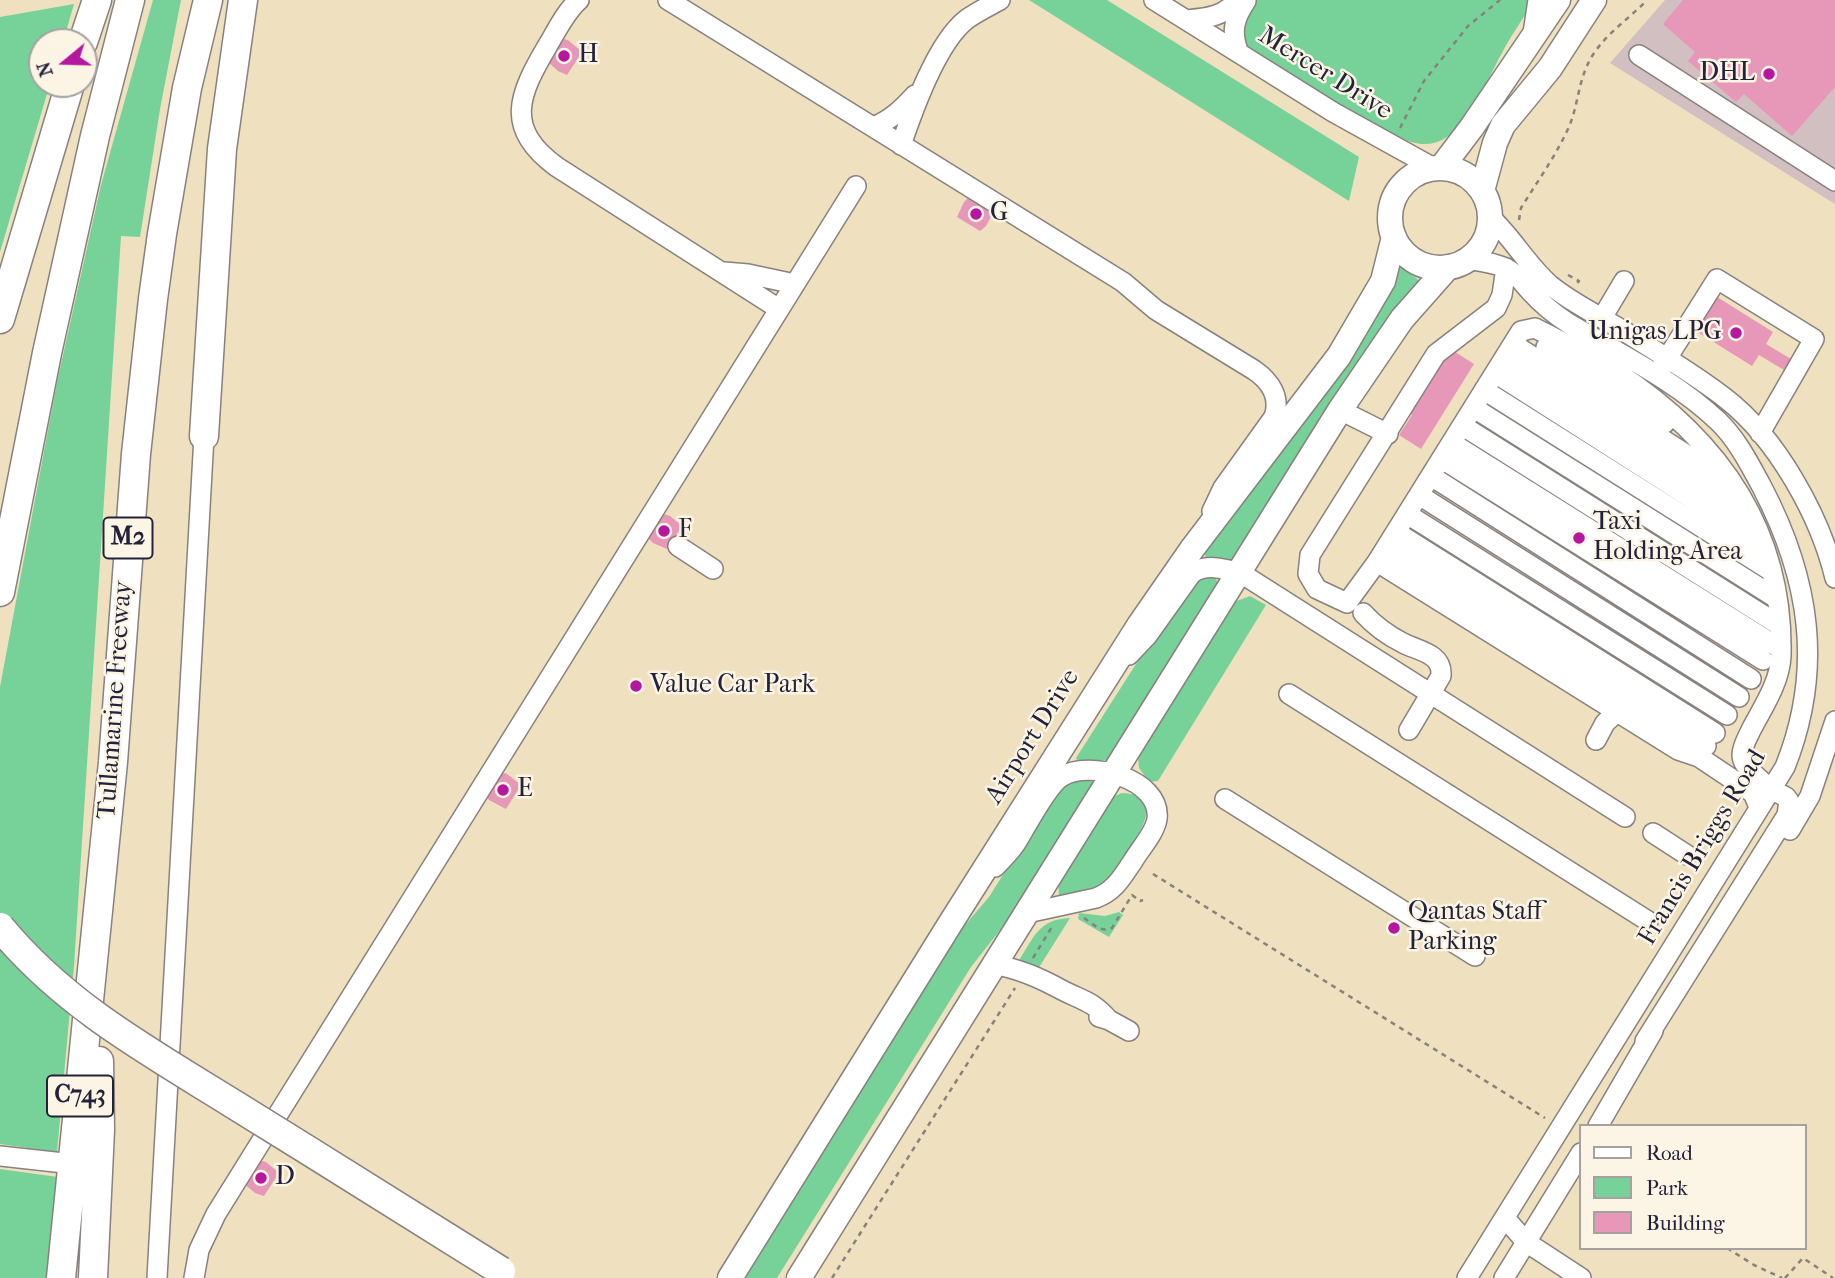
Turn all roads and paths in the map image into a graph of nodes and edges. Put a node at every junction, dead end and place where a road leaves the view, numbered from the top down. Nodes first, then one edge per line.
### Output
1 (97, 0) edge
2 (130, 0) edge
3 (208, 0) edge
4 (243, 0) edge
5 (579, 0) edge
6 (668, 0) edge
7 (1000, 0) edge
8 (1154, 0) edge
9 (1237, 0) edge
10 (1246, 0) edge
11 (1500, 0) edge
12 (1538, 0) edge
13 (1558, 0) edge
14 (1594, 0) edge
15 (1647, 0) edge
16 (1186, 20) junction
17 (88, 28) edge
18 (1531, 41) junction
19 (1238, 51) junction
20 (1639, 55) dead end
21 (927, 81) junction
22 (65, 98) edge
23 (873, 127) junction
24 (901, 145) junction
25 (1391, 146) junction
26 (1438, 168) junction
27 (1831, 171) edge
28 (856, 186) dead end
29 (1482, 191) junction
30 (1490, 217) junction
31 (1520, 223) dead end
32 (1394, 237) junction
33 (1458, 263) junction
34 (1506, 268) junction
35 (1560, 270) dead end
36 (723, 271) junction
37 (1579, 281) dead end
38 (1624, 281) dead end
39 (795, 284) junction
40 (779, 309) junction
41 (1602, 318) junction
42 (0, 319) edge
43 (1509, 352) junction
44 (1667, 358) junction
45 (1656, 376) junction
46 (1485, 390) junction
47 (1474, 408) junction
48 (1340, 410) junction
49 (1760, 433) junction
50 (1388, 434) junction
51 (204, 436) joint
52 (1452, 442) junction
53 (1431, 476) junction
54 (1736, 487) junction
55 (1419, 495) junction
56 (1407, 514) junction
57 (1752, 516) junction
58 (1763, 544) junction
59 (678, 546) dead end
60 (1387, 547) junction
61 (1192, 549) junction
62 (713, 569) dead end
63 (1771, 571) junction
64 (1239, 572) junction
65 (1835, 579) edge
66 (0, 592) edge
67 (1776, 598) junction
68 (1363, 613) dead end
69 (1779, 625) junction
70 (1781, 649) junction
71 (1763, 660) junction
72 (1751, 678) junction
73 (1101, 684) junction
74 (1289, 694) dead end
75 (1432, 694) junction
76 (1739, 697) junction
77 (1618, 712) junction
78 (1727, 715) junction
79 (1835, 721) edge
80 (1409, 730) dead end
81 (1596, 740) dead end
82 (1707, 746) junction
83 (1114, 772) junction
84 (1770, 790) junction
85 (1225, 799) dead end
86 (1759, 807) junction
87 (1625, 817) dead end
88 (1653, 833) dead end
89 (1688, 855) dead end
90 (1153, 874) dead end
91 (970, 895) junction
92 (1027, 913) junction
93 (98, 915) junction
94 (1057, 918) dead end
95 (1648, 921) dead end
96 (0, 927) edge
97 (1475, 956) dead end
98 (994, 964) junction
99 (1025, 971) junction
100 (1129, 1031) dead end
101 (1645, 1041) junction
102 (1553, 1123) dead end
103 (1599, 1124) edge
104 (1580, 1155) edge
105 (0, 1156) edge
106 (73, 1164) junction
107 (1505, 1218) junction
108 (1526, 1242) junction
109 (1731, 1250) edge
110 (507, 1274) edge
111 (61, 1278) edge
112 (93, 1278) edge
113 (157, 1278) edge
114 (194, 1278) edge
115 (730, 1278) edge
116 (799, 1278) edge
117 (832, 1278) edge
118 (1467, 1278) edge
119 (1504, 1278) edge
120 (1581, 1278) edge
121 (1783, 1278) edge
122 (1833, 1278) edge

1 - 17 highway
2 - 66 highway
3 - 93 highway, Tullamarine Freeway / M2
4 - 51 highway
5 - 36 street
6 - 23 street
7 - 21 street
8 - 16 street, Mercer Drive
9 - 16 street
10 - 19 street
11 - 25 path
12 - 18 street
13 - 18 main road
14 - 29 main road
15 - 31 path
16 - 19 street, Mercer Drive
18 - 26 main road
19 - 25 street, Mercer Drive
20 - 27 street
21 - 23 street
21 - 24 street
22 - 42 highway
23 - 24 street
24 - 61 street
25 - 26 street, Mercer Drive
26 - 29 main road
26 - 32 main road
28 - 39 street
29 - 30 main road
30 - 33 main road
30 - 41 street
32 - 33 main road
32 - 61 main road, Airport Drive
33 - 34 street, Francis Briggs Road
33 - 48 main road
34 - 45 street, Francis Briggs Road
34 - 50 street
35 - 37 path
36 - 39 street
36 - 40 street
38 - 41 street
39 - 40 street
40 - 114 street
41 - 44 street
43 - 46 street
43 - 54 street
43 - 54 street
43 - 57 street
43 - 58 street
44 - 45 street
44 - 49 street
44 - 49 street
45 - 84 street, Francis Briggs Road
46 - 47 street
46 - 63 street
47 - 52 street
47 - 67 street
48 - 50 street
48 - 64 main road
49 - 65 street
50 - 60 street
51 - 113 street
52 - 53 street
52 - 69 street
52 - 70 street
52 - 71 street
53 - 55 street
53 - 72 street
54 - 57 street
55 - 56 street
55 - 76 street
56 - 60 street
56 - 78 street
57 - 58 street
58 - 63 street
59 - 62 street
60 - 77 street
60 - 82 street
61 - 73 main road, Airport Drive
63 - 67 street
64 - 73 street
64 - 75 street
64 - 83 main road
67 - 69 street
68 - 75 street
69 - 70 street
70 - 71 street
70 - 84 street
71 - 72 street
72 - 76 street
73 - 91 main road, Airport Drive
74 - 95 street
75 - 80 street
75 - 87 street
76 - 78 street
77 - 81 street
77 - 82 street
78 - 82 street
79 - 101 street, Francis Briggs Road
82 - 86 street
83 - 91 street
83 - 92 main road
83 - 92 street
84 - 86 street, Francis Briggs Road
84 - 101 street
85 - 97 street
86 - 107 street, Francis Briggs Road
88 - 89 street
90 - 102 path
91 - 115 main road, Airport Drive
92 - 98 main road
93 - 106 highway, Tullamarine Freeway / C743
93 - 112 highway
94 - 99 path
96 - 110 highway, bridge
98 - 99 street
98 - 116 main road
99 - 100 street
99 - 117 path
101 - 103 street, Francis Briggs Road
104 - 108 street
105 - 106 street
106 - 111 highway, Tullamarine Freeway / C743
107 - 108 street
107 - 118 street, Francis Briggs Road
108 - 119 street
108 - 120 street
109 - 121 path
121 - 122 path

